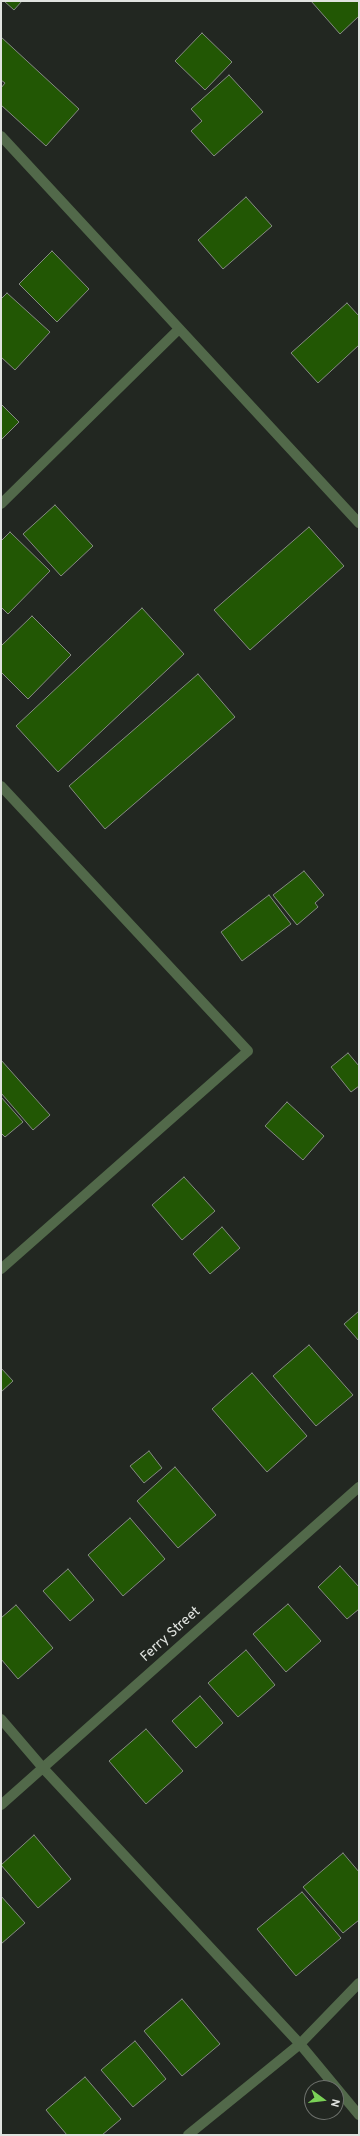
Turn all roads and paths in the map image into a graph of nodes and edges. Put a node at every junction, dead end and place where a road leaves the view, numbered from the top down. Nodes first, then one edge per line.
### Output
1 (1, 136) edge
2 (179, 329) junction
3 (1, 504) edge
4 (359, 523) edge
5 (1, 786) edge
6 (1, 1269) edge
7 (359, 1487) edge
8 (1, 1719) edge
9 (43, 1768) junction
10 (1, 1805) edge
11 (359, 1983) edge
12 (300, 2044) junction
13 (359, 2115) edge
14 (188, 2135) edge

1 - 2 street
2 - 3 street
2 - 4 street
5 - 6 street
7 - 9 street, Ferry Street
8 - 9 street
9 - 10 street, Ferry Street
9 - 12 street
11 - 12 street
12 - 13 street
12 - 14 street

